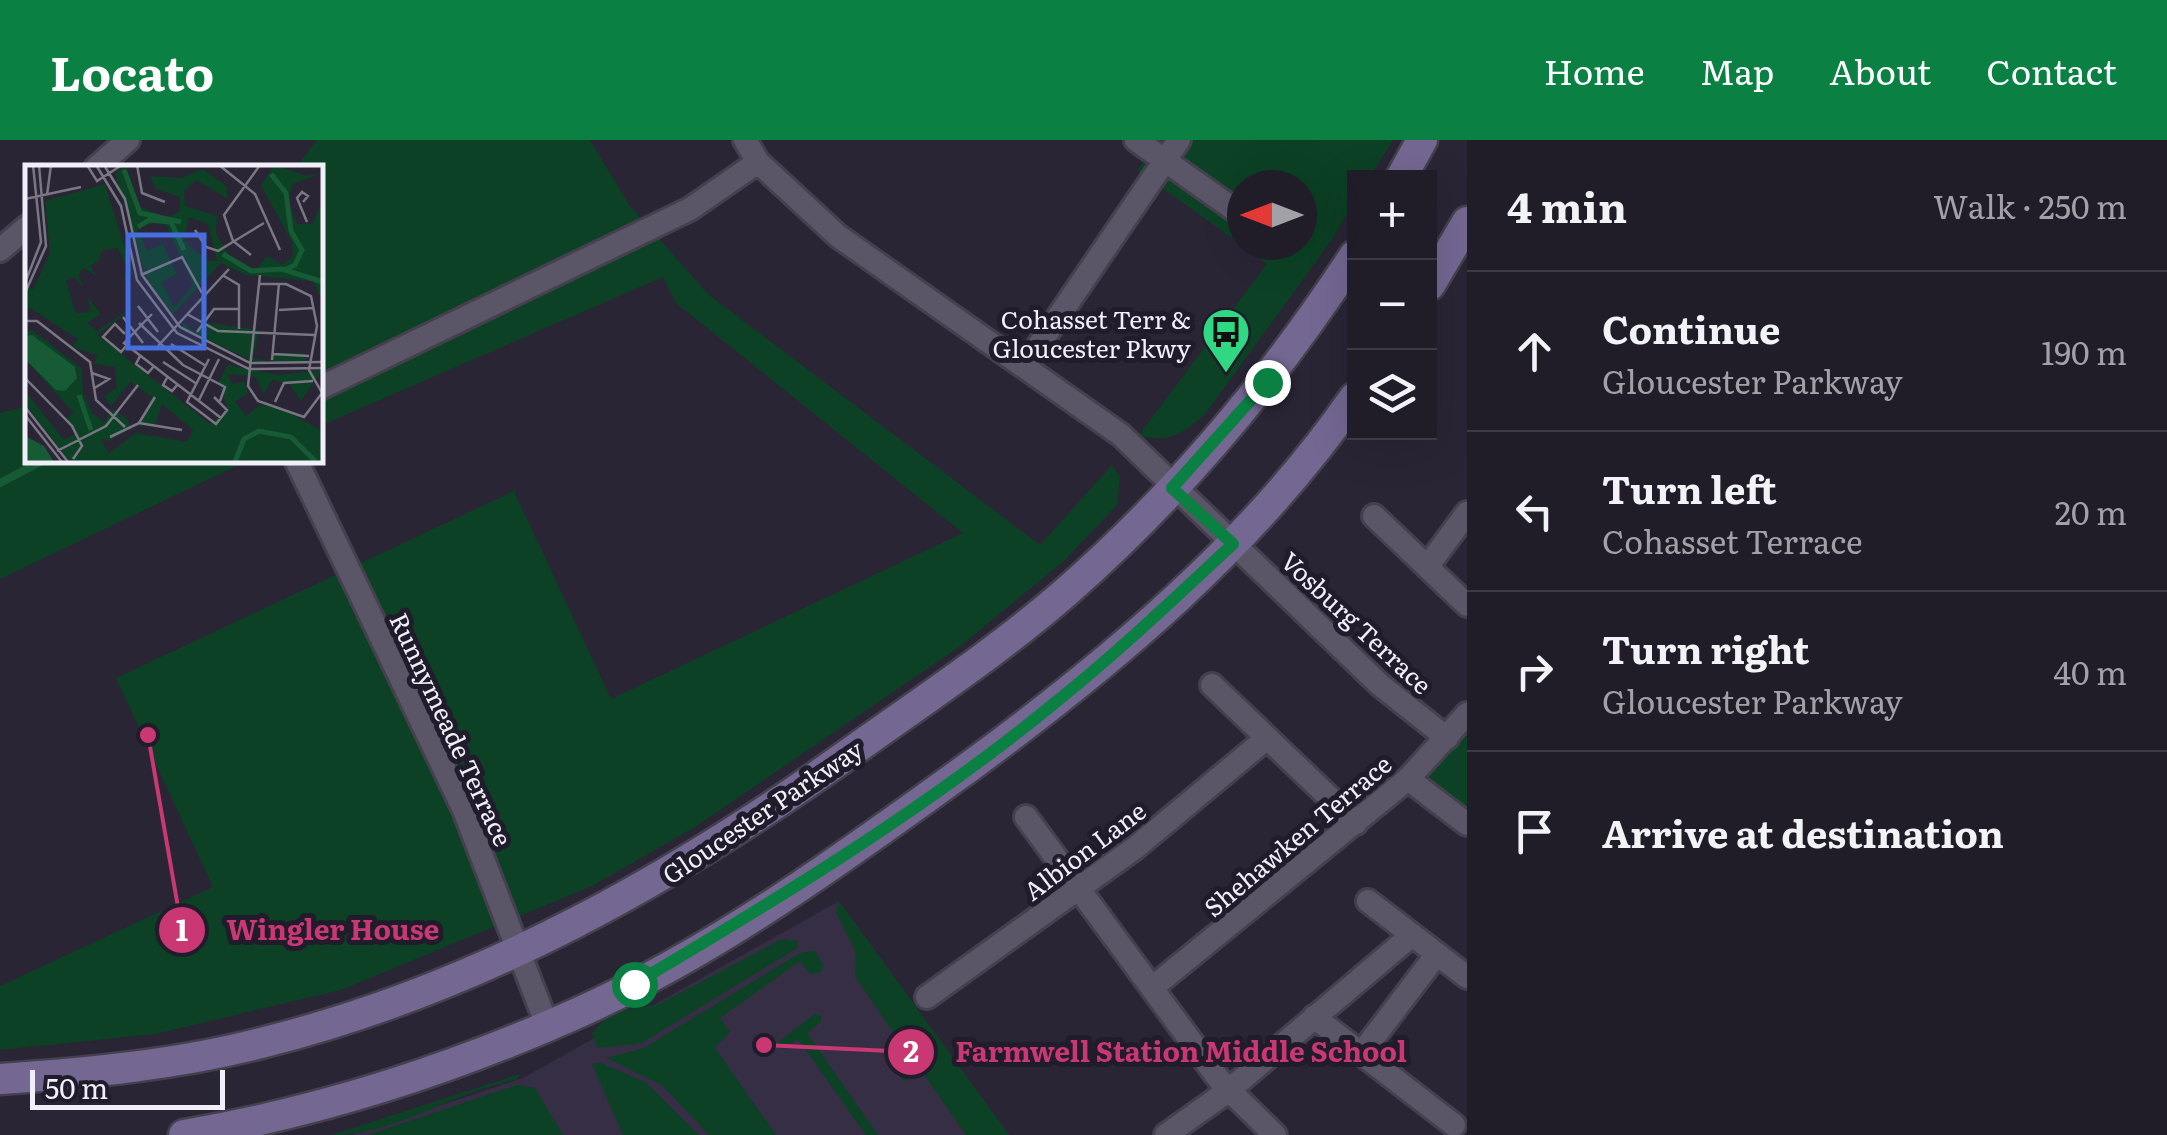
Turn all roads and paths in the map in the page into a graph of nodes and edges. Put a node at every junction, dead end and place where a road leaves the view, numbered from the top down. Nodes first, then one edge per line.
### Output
1 (128, 140) edge
2 (745, 140) edge
3 (1136, 140) edge
4 (1179, 140) edge
5 (1422, 140) edge
6 (1164, 160) junction
7 (758, 162) junction
8 (99, 165) edge
9 (1405, 170) edge
10 (1227, 204) edge
11 (1467, 222) edge
12 (25, 229) edge
13 (0, 250) edge
14 (1351, 260) edge
15 (1437, 273) edge
16 (1024, 367) junction
17 (322, 387) edge
18 (1347, 406) edge
19 (297, 462) edge
20 (1172, 488) junction
21 (1467, 513) edge
22 (1374, 516) dead end
23 (1233, 544) junction
24 (1426, 566) junction
25 (1467, 605) edge
26 (1212, 686) dead end
27 (1467, 714) edge
28 (1267, 738) junction
29 (1447, 738) junction
30 (1408, 779) junction
31 (1026, 817) dead end
32 (1356, 823) junction
33 (1467, 824) edge
34 (1078, 890) junction
35 (1368, 901) dead end
36 (1412, 934) junction
37 (518, 954) junction
38 (1437, 954) junction
39 (1467, 977) edge
40 (1152, 987) junction
41 (927, 997) dead end
42 (1314, 1017) junction
43 (547, 1025) junction
44 (1361, 1054) junction
45 (0, 1079) edge
46 (1228, 1091) junction
47 (1456, 1123) edge
48 (184, 1135) edge
49 (1166, 1135) edge
50 (1275, 1135) edge

1 - 8 street
2 - 7 street, Vosburg Terrace
3 - 6 street
4 - 6 street
5 - 9 main road
6 - 10 street
6 - 16 street
7 - 16 street, Vosburg Terrace
7 - 17 street
11 - 15 main road
12 - 13 street
14 - 20 main road, Gloucester Parkway
16 - 20 street, Vosburg Terrace
18 - 23 main road
19 - 37 street, Runnymeade Terrace
20 - 23 street, Vosburg Terrace
20 - 37 main road, Gloucester Parkway
21 - 24 street
22 - 24 street
23 - 29 street, Vosburg Terrace
23 - 43 main road
24 - 25 street
26 - 28 street
27 - 29 street, Shehawken Terrace
28 - 32 street
28 - 34 street, Albion Lane
29 - 30 street, Shehawken Terrace
30 - 32 street, Shehawken Terrace
30 - 33 street
31 - 34 street
32 - 40 street, Shehawken Terrace
34 - 40 street
34 - 41 street, Albion Lane
35 - 36 street
36 - 38 street
36 - 42 street
37 - 43 street, Runnymeade Terrace
37 - 45 main road, Gloucester Parkway
38 - 39 street
38 - 44 street
40 - 46 street
42 - 44 street
42 - 46 street
43 - 48 main road
44 - 47 street
46 - 49 street
46 - 50 street

